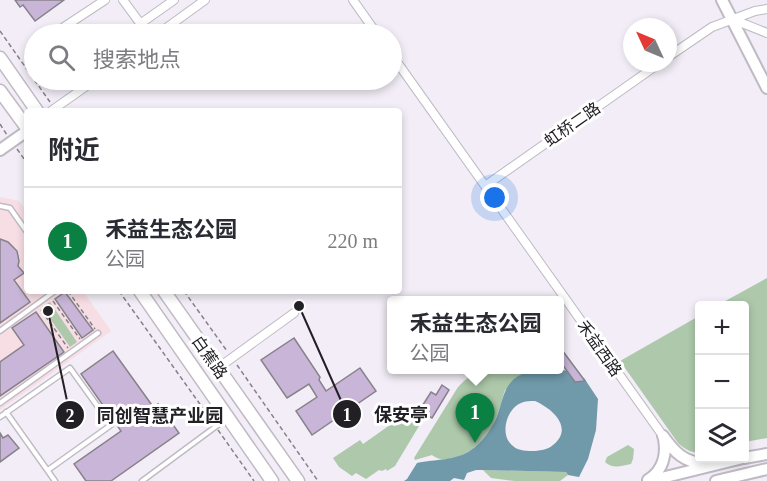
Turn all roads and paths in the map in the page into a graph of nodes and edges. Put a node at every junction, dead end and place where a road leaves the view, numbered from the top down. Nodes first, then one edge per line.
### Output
1 (105, 0) edge
2 (123, 0) edge
3 (174, 0) edge
4 (205, 0) edge
5 (353, 0) edge
6 (714, 0) edge
7 (722, 0) edge
8 (767, 9) edge
9 (732, 19) junction
10 (69, 24) edge
11 (140, 24) joint
12 (172, 24) edge
13 (370, 24) edge
14 (0, 31) edge
15 (767, 33) edge
16 (677, 51) edge
17 (0, 58) edge
18 (24, 67) edge
19 (402, 69) edge
20 (647, 72) edge
21 (767, 88) edge
22 (40, 90) edge
23 (81, 90) edge
24 (0, 91) edge
25 (35, 108) edge
26 (52, 108) edge
27 (56, 108) edge
28 (24, 126) edge
29 (24, 132) edge
30 (0, 150) edge
31 (484, 186) junction
32 (0, 206) edge
33 (24, 228) edge
34 (51, 294) edge
35 (70, 294) edge
36 (121, 294) edge
37 (142, 294) edge
38 (166, 294) edge
39 (186, 294) edge
40 (49, 296) junction
41 (563, 296) edge
42 (564, 298) edge
43 (37, 304) junction
44 (294, 313) dead end
45 (0, 331) edge
46 (98, 333) joint
47 (83, 344) junction
48 (71, 352) junction
49 (232, 358) junction
50 (218, 368) junction
51 (0, 403) edge
52 (6, 412) junction
53 (0, 417) edge
54 (228, 418) junction
55 (216, 427) junction
56 (663, 436) junction
57 (767, 454) edge
58 (749, 457) edge
59 (722, 463) edge
60 (718, 464) junction
61 (767, 469) edge
62 (48, 470) junction
63 (56, 481) edge
64 (142, 481) edge
65 (254, 481) edge
66 (272, 481) edge
67 (298, 481) edge
68 (318, 481) edge
69 (648, 481) edge
70 (716, 481) edge

1 - 10 street
2 - 11 street
3 - 11 street
4 - 12 street
5 - 13 street
6 - 9 street
7 - 9 street
8 - 9 street
9 - 15 street
9 - 16 street
9 - 21 street
14 - 18 path
17 - 25 main road
19 - 31 street, 禾益西路
20 - 31 street, 虹桥二路
22 - 26 path
23 - 27 street
24 - 28 main road
29 - 30 street
31 - 41 street, 禾益西路
32 - 33 lane
34 - 40 lane
35 - 46 path
36 - 55 path
37 - 54 main road, 白蕉路
38 - 50 main road, 白蕉路
39 - 49 path
40 - 43 lane
40 - 47 path
42 - 56 street, 禾益西路
43 - 45 lane
43 - 48 path
44 - 49 street
46 - 47 lane
47 - 48 lane
48 - 51 lane
49 - 50 street
49 - 68 path
50 - 67 main road, 白蕉路
52 - 53 lane
52 - 62 lane
52 - 62 lane
54 - 55 lane
54 - 66 main road, 白蕉路
55 - 64 lane
55 - 65 path
56 - 60 street
56 - 69 street
57 - 58 street
59 - 60 street
60 - 69 street
61 - 70 street
62 - 63 lane

